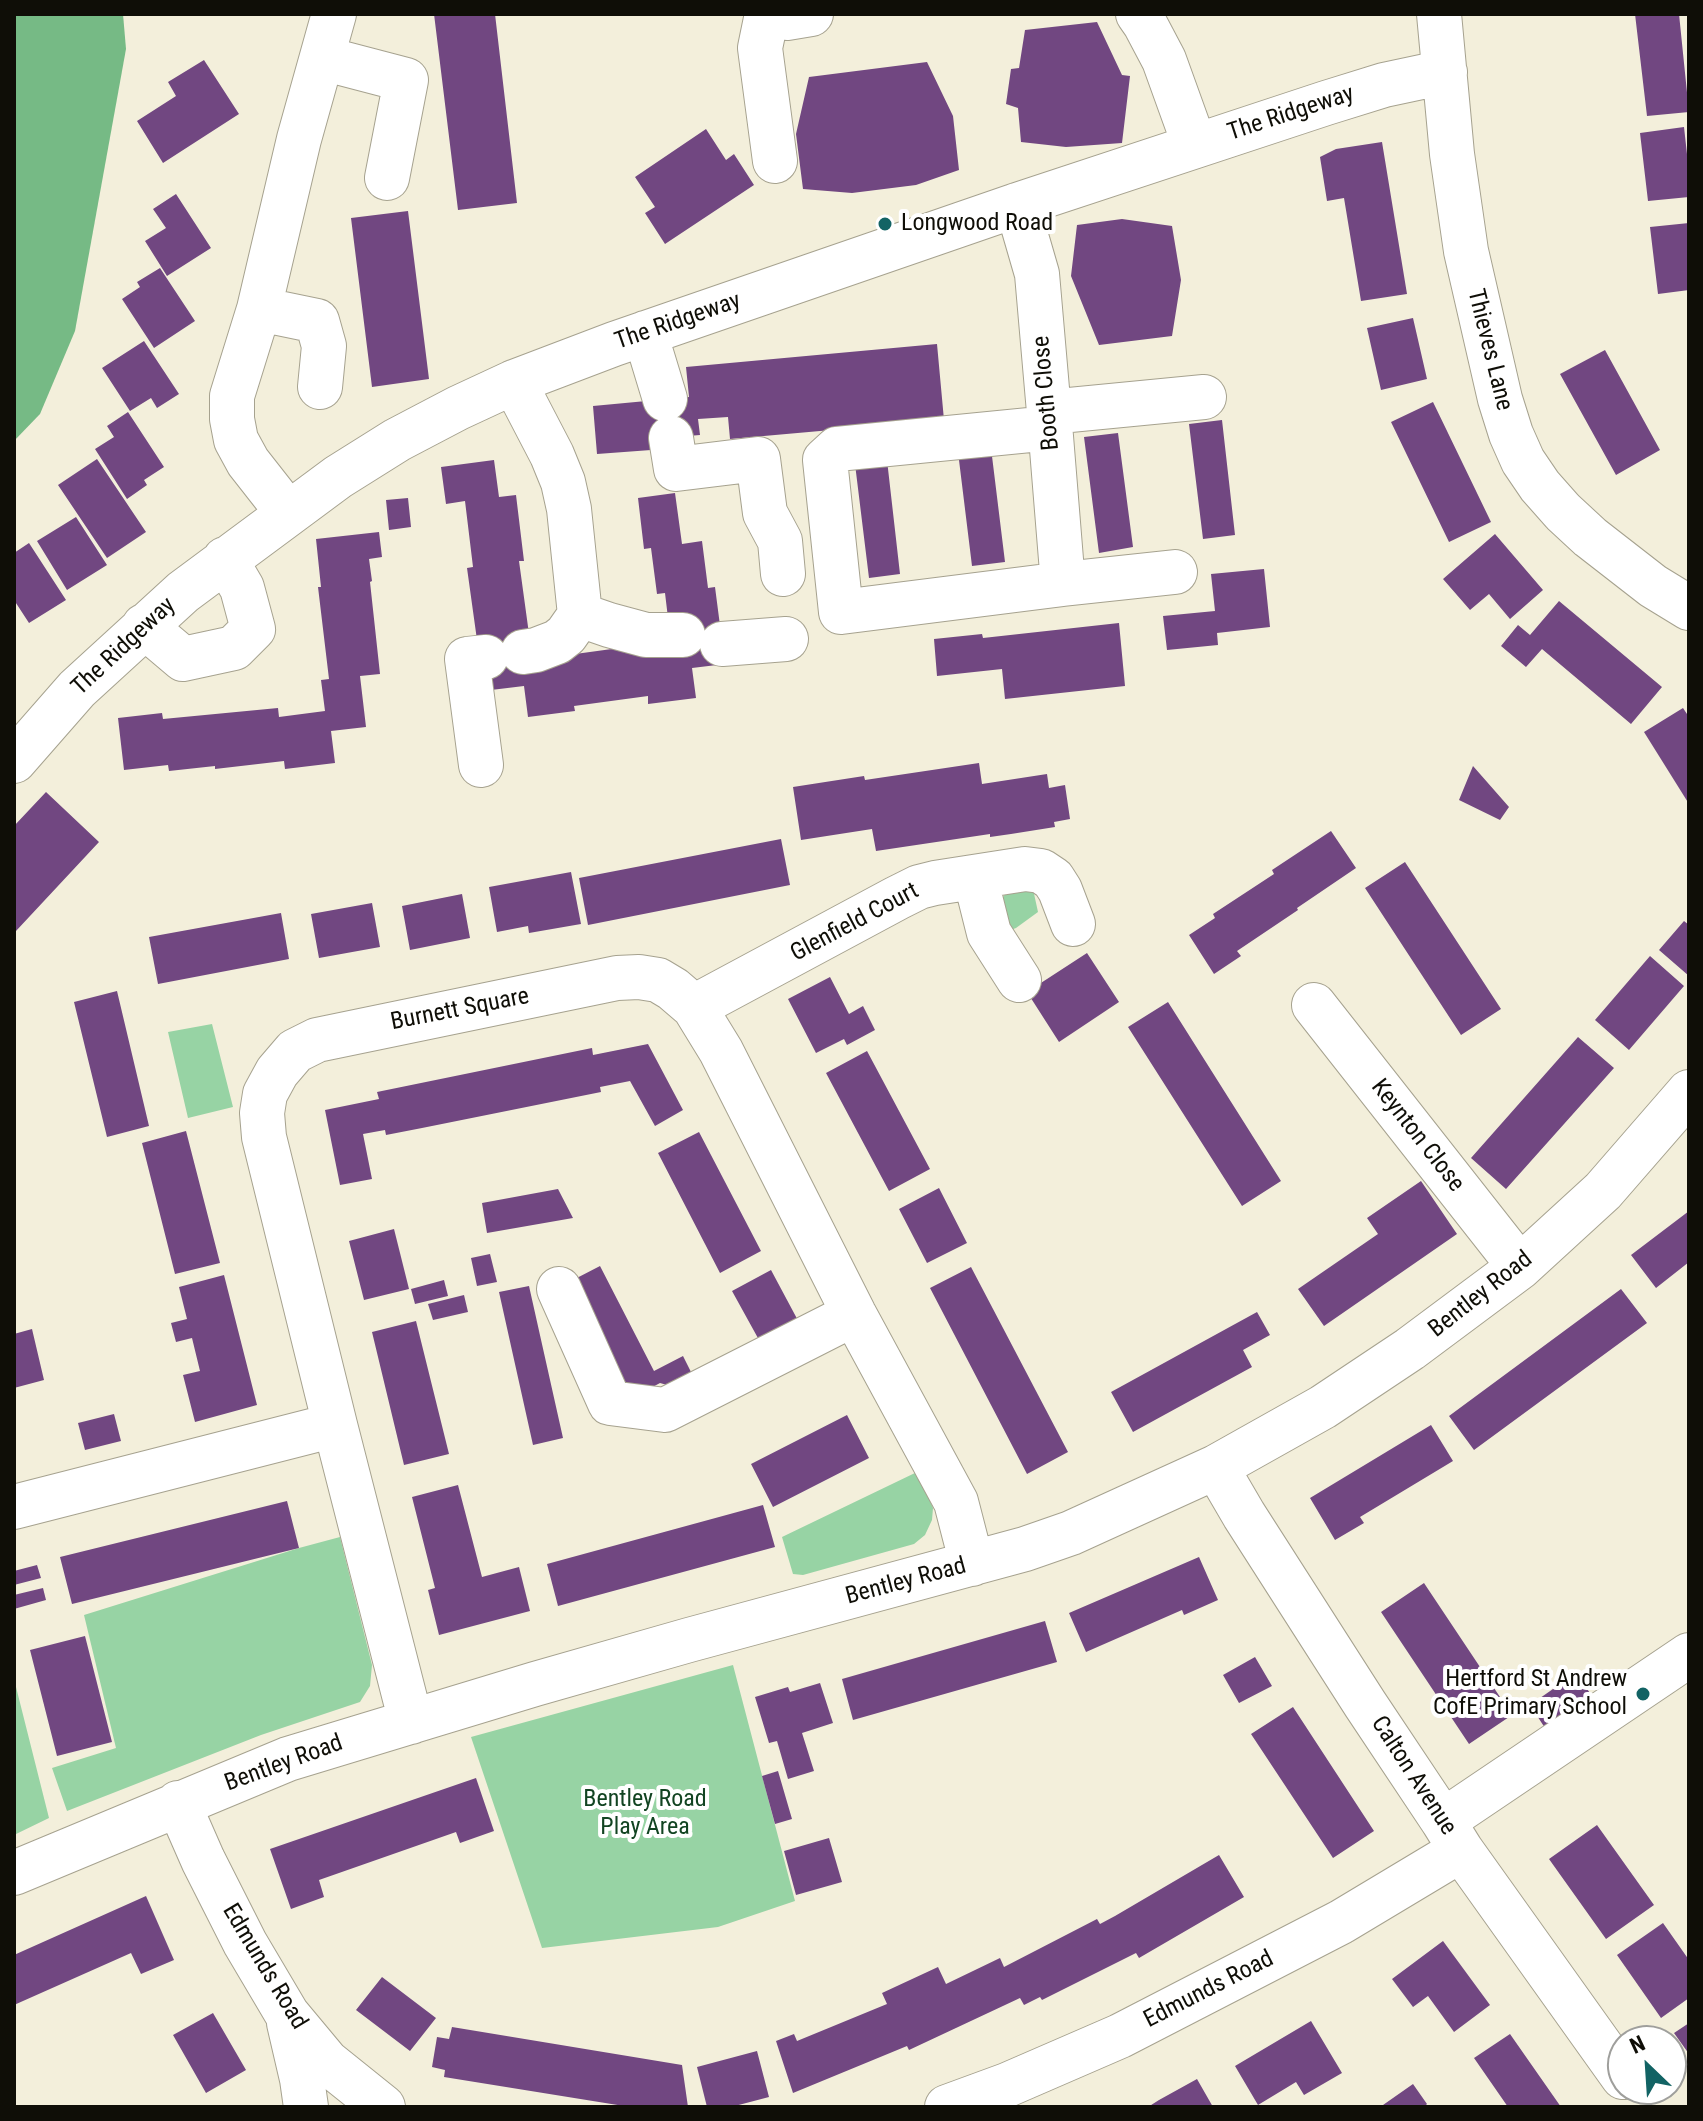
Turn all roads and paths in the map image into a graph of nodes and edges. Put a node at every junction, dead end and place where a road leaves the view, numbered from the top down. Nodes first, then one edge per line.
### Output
1 (334, 14) edge
2 (769, 14) edge
3 (811, 14) edge
4 (1138, 14) edge
5 (1439, 14) edge
6 (322, 58) junction
7 (1445, 72) junction
8 (1195, 146) junction
9 (775, 161) dead end
10 (387, 178) dead end
11 (1017, 205) junction
12 (259, 309) junction
13 (645, 333) junction
14 (514, 382) junction
15 (320, 387) dead end
16 (1204, 397) dead end
17 (1049, 420) junction
18 (288, 513) junction
19 (225, 559) junction
20 (1175, 572) dead end
21 (783, 574) dead end
22 (1063, 584) junction
23 (1689, 608) edge
24 (580, 615) junction
25 (144, 626) junction
26 (786, 639) dead end
27 (14, 761) edge
28 (481, 765) dead end
29 (975, 877) junction
30 (1073, 924) dead end
31 (1019, 980) dead end
32 (1314, 1005) dead end
33 (694, 1007) junction
34 (1689, 1092) edge
35 (1520, 1267) junction
36 (559, 1289) dead end
37 (854, 1314) junction
38 (335, 1425) junction
39 (1216, 1467) junction
40 (14, 1507) edge
41 (972, 1564) junction
42 (1689, 1655) edge
43 (411, 1722) junction
44 (178, 1803) junction
45 (1452, 1836) junction
46 (14, 1873) edge
47 (287, 2014) junction
48 (1607, 2054) edge
49 (306, 2107) edge
50 (383, 2107) edge
51 (947, 2107) edge

1 - 6 street
2 - 3 street
2 - 9 street
4 - 8 street
5 - 7 street, Thieves Lane
6 - 10 street
6 - 12 street
7 - 8 street, The Ridgeway
7 - 23 street, Thieves Lane
8 - 11 street, The Ridgeway
11 - 13 street, The Ridgeway
11 - 17 street, Booth Close
12 - 15 street
12 - 18 street
13 - 14 street, The Ridgeway
13 - 21 street
14 - 18 street, The Ridgeway
14 - 24 street
16 - 17 street
17 - 22 street, Booth Close
17 - 22 street
18 - 19 street, The Ridgeway
19 - 25 street, The Ridgeway
19 - 25 street
20 - 22 street
24 - 26 street
24 - 28 street
25 - 27 street, The Ridgeway
29 - 30 street, Glenfield Court
29 - 31 street
29 - 33 street, Glenfield Court
32 - 35 street, Keynton Close
33 - 37 street, Burnett Square
33 - 38 street, Burnett Square
34 - 35 street, Bentley Road
35 - 39 street, Bentley Road
36 - 37 street
37 - 41 street, Burnett Square
38 - 40 street
38 - 43 street, Burnett Square
39 - 41 street, Bentley Road
39 - 45 street, Calton Avenue
41 - 43 street, Bentley Road
42 - 45 street, Edmunds Road
43 - 44 street, Bentley Road
44 - 46 street, Bentley Road
44 - 47 street, Edmunds Road
45 - 48 street, Calton Avenue
45 - 51 street, Edmunds Road
47 - 49 street
47 - 50 street, Edmunds Road

